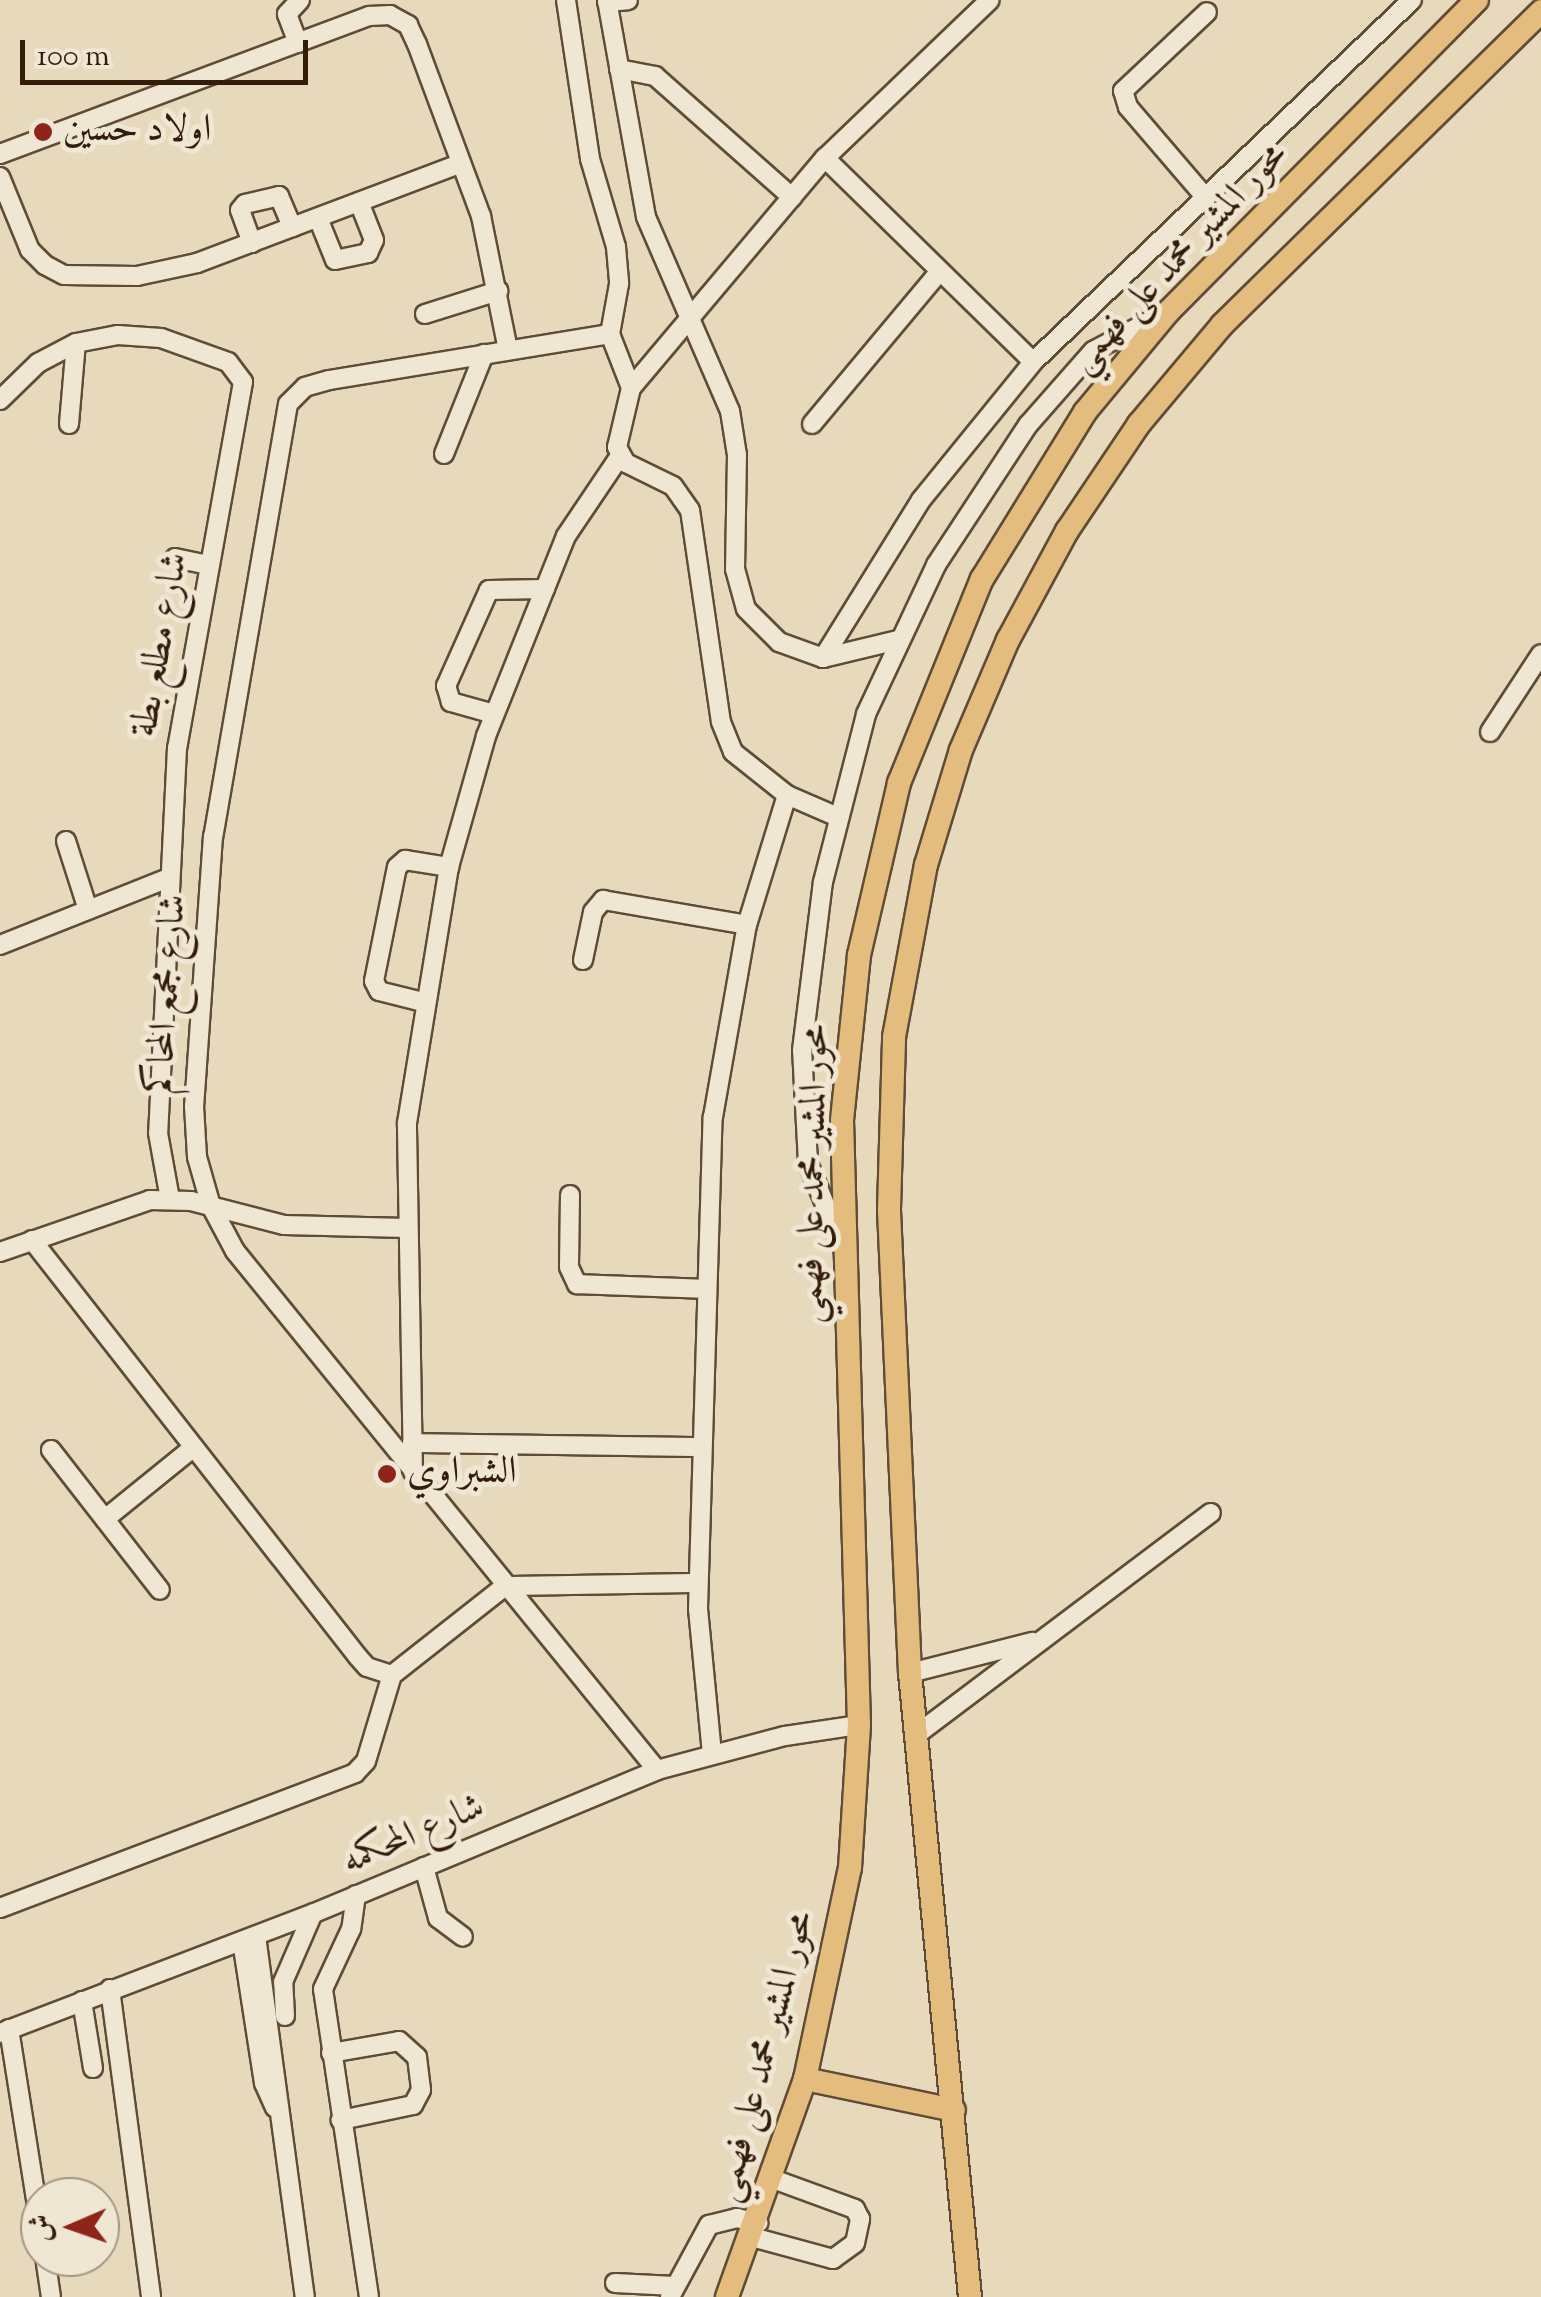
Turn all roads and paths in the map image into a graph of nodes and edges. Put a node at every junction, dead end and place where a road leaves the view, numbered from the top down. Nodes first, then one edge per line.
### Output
1 (300, 0) edge
2 (566, 0) edge
3 (628, 0) edge
4 (990, 0) edge
5 (1412, 0) edge
6 (1477, 0) edge
7 (607, 1) edge
8 (367, 8) edge
9 (1541, 11) edge
10 (1207, 12) dead end
11 (298, 43) junction
12 (619, 70) junction
13 (0, 154) edge
14 (825, 158) junction
15 (461, 163) junction
16 (0, 178) edge
17 (792, 197) junction
18 (1206, 198) junction
19 (359, 202) junction
20 (646, 216) junction
21 (318, 218) junction
22 (292, 227) junction
23 (612, 228) junction
24 (252, 242) junction
25 (940, 271) junction
26 (498, 292) junction
27 (1168, 312) junction
28 (425, 314) dead end
29 (691, 316) junction
30 (610, 334) junction
31 (76, 343) junction
32 (508, 350) junction
33 (484, 354) junction
34 (1033, 362) junction
35 (631, 388) junction
36 (0, 400) edge
37 (69, 424) dead end
38 (812, 424) dead end
39 (444, 454) dead end
40 (620, 456) junction
41 (734, 552) junction
42 (698, 556) junction
43 (175, 558) dead end
44 (208, 565) junction
45 (545, 589) junction
46 (898, 640) junction
47 (1541, 654) edge
48 (823, 658) junction
49 (494, 714) junction
50 (1490, 732) dead end
51 (787, 795) junction
52 (838, 817) junction
53 (66, 842) dead end
54 (449, 868) junction
55 (168, 878) junction
56 (88, 910) junction
57 (747, 925) junction
58 (0, 946) edge
59 (584, 960) dead end
60 (423, 1002) junction
61 (570, 1195) dead end
62 (170, 1200) junction
63 (211, 1206) junction
64 (407, 1228) junction
65 (32, 1240) junction
66 (0, 1252) edge
67 (846, 1254) junction
68 (706, 1289) junction
69 (412, 1443) junction
70 (702, 1446) junction
71 (194, 1447) junction
72 (51, 1450) dead end
73 (413, 1472) junction
74 (1210, 1513) dead end
75 (105, 1519) junction
76 (698, 1582) junction
77 (504, 1586) junction
78 (160, 1590) dead end
79 (1032, 1642) junction
80 (910, 1673) junction
81 (392, 1675) junction
82 (859, 1725) junction
83 (916, 1735) junction
84 (712, 1754) junction
85 (657, 1770) junction
86 (424, 1867) junction
87 (356, 1895) junction
88 (0, 1908) edge
89 (312, 1914) junction
90 (463, 1936) dead end
91 (249, 1939) junction
92 (106, 1991) junction
93 (82, 2001) junction
94 (285, 2016) dead end
95 (5, 2031) edge
96 (331, 2054) junction
97 (93, 2068) dead end
98 (805, 2079) junction
99 (954, 2110) junction
100 (341, 2120) junction
101 (31, 2177) edge
102 (772, 2179) junction
103 (755, 2230) junction
104 (614, 2283) dead end
105 (672, 2291) edge
106 (732, 2296) edge
107 (151, 2297) edge
108 (305, 2297) edge
109 (369, 2297) edge
110 (970, 2297) edge

1 - 11 street
2 - 23 street
3 - 7 street
4 - 14 street
5 - 18 street
6 - 27 main road, محور المشير محمد على فهمي
7 - 12 street
8 - 11 street
8 - 15 street
9 - 80 main road, محور المشير محمد على فهمي
10 - 18 street
11 - 13 street
12 - 17 street
12 - 20 street
14 - 17 street
14 - 25 street
15 - 19 street
15 - 26 street
16 - 24 street
17 - 29 street
18 - 34 street
19 - 21 street
19 - 21 street
20 - 23 street
20 - 29 street
21 - 22 street
22 - 24 street
22 - 24 street
23 - 30 street
25 - 34 street
25 - 38 street
26 - 28 street
26 - 32 street
27 - 46 street
27 - 67 main road, محور المشير محمد على فهمي
29 - 35 street
29 - 41 street
30 - 32 street, شارع مجمع المحاكم
30 - 35 street
31 - 36 street, شارع مطلع بطة
31 - 37 street
31 - 44 street, شارع مطلع بطة
32 - 33 street, شارع مجمع المحاكم
33 - 39 street
33 - 63 street, شارع مجمع المحاكم
34 - 48 street
35 - 40 street
40 - 42 street
40 - 45 street
41 - 42 street
41 - 48 street
42 - 51 street
43 - 44 street
44 - 55 street, شارع مطلع بطة
45 - 49 street
45 - 49 street
46 - 48 street
46 - 52 street
47 - 50 street
49 - 54 street
51 - 52 street
51 - 57 street
52 - 67 street
53 - 56 street
54 - 60 street
54 - 60 street
55 - 56 street
55 - 62 street, شارع مطلع بطة
56 - 58 street
57 - 59 street
57 - 68 street
60 - 64 street
61 - 68 street
62 - 63 street
62 - 65 street
63 - 64 street
63 - 73 street, شارع مجمع المحاكم
64 - 69 street
65 - 66 street
65 - 71 street
67 - 82 main road, محور المشير محمد على فهمي
68 - 70 street
69 - 70 street
69 - 73 street
70 - 76 street
71 - 75 street
71 - 81 street
72 - 75 street
73 - 77 street, شارع مجمع المحاكم
74 - 79 street
75 - 78 street
76 - 77 street
76 - 84 street
77 - 81 street
77 - 85 street, شارع مجمع المحاكم
79 - 80 street
79 - 83 street
80 - 83 main road, محور المشير محمد على فهمي
81 - 88 street
82 - 84 street, شارع المحكمه
82 - 98 main road, محور المشير محمد على فهمي
83 - 99 main road, محور المشير محمد على فهمي
84 - 85 street, شارع المحكمه
85 - 86 street, شارع المحكمه
86 - 87 street, شارع المحكمه
86 - 90 street
87 - 89 street, شارع المحكمه
87 - 96 street
89 - 91 street, شارع المحكمه
89 - 94 street
91 - 92 street, شارع المحكمه
91 - 108 street
92 - 93 street, شارع المحكمه
92 - 107 street
93 - 95 street, شارع المحكمه
93 - 97 street
95 - 101 street
96 - 100 street
96 - 100 street
98 - 99 main road
98 - 102 main road, محور المشير محمد على فهمي
99 - 110 main road, محور المشير محمد على فهمي
100 - 109 street
102 - 103 main road, محور المشير محمد على فهمي
102 - 103 street
103 - 105 street
103 - 106 main road, محور المشير محمد على فهمي
104 - 105 street

